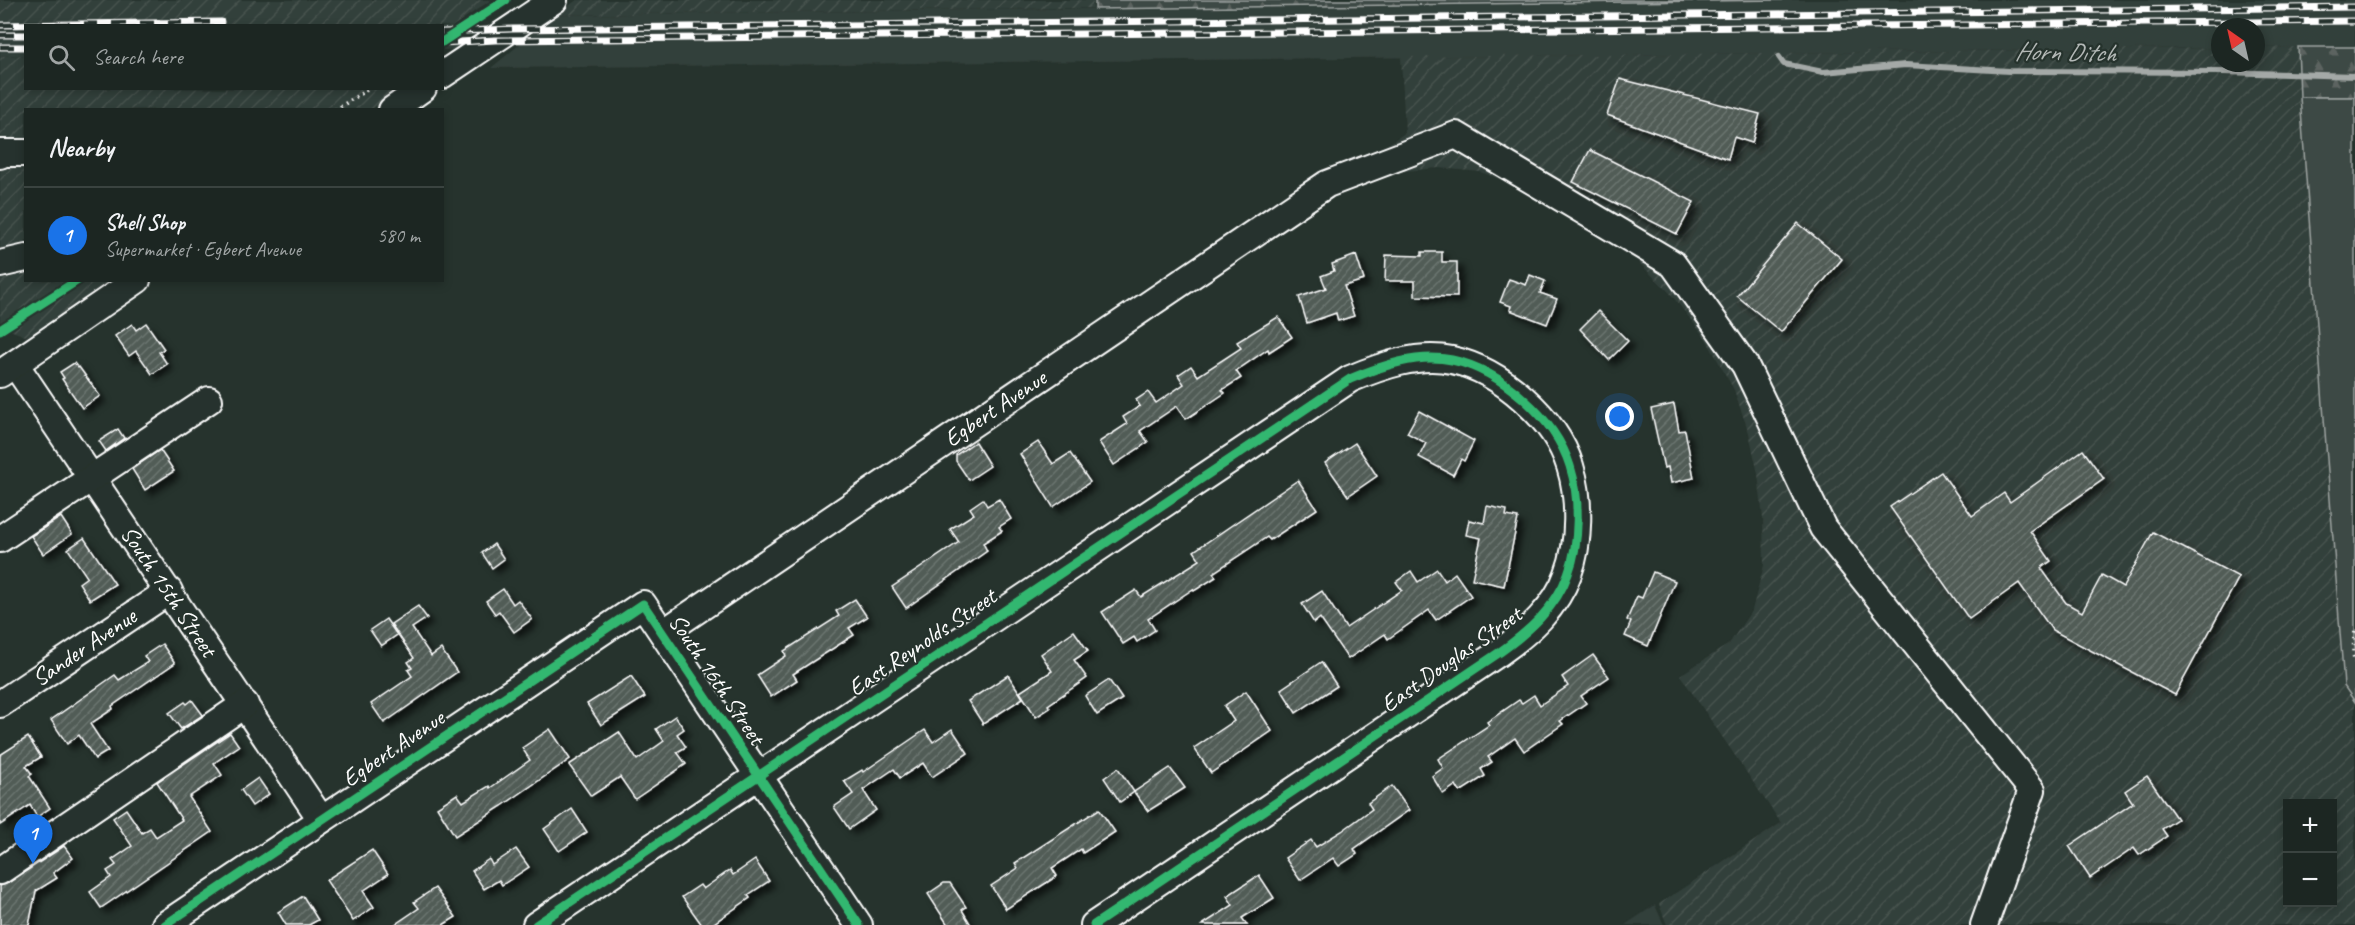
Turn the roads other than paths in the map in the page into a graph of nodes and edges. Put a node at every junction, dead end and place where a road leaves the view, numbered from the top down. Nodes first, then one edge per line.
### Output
1 (554, 0) edge
2 (444, 74) edge
3 (420, 90) edge
4 (395, 108) edge
5 (24, 153) edge
6 (0, 155) edge
7 (24, 258) edge
8 (0, 264) edge
9 (134, 282) edge
10 (7, 369) edge
11 (1329, 391) joint
12 (208, 400) dead end
13 (92, 477) junction
14 (0, 539) edge
15 (169, 591) junction
16 (643, 604) joint
17 (663, 633) junction
18 (0, 704) edge
19 (245, 704) junction
20 (759, 776) junction
21 (321, 819) junction
22 (0, 871) edge
23 (165, 925) edge
24 (536, 925) edge
25 (859, 925) edge
26 (1094, 925) edge
27 (1984, 925) edge

1 - 2 street
3 - 4 street
5 - 6 street
7 - 8 street
9 - 10 street
10 - 13 street, South 15th Street
11 - 20 street, East Reynolds Street
11 - 26 street, East Douglas Street
12 - 13 street
13 - 14 street
13 - 15 street, South 15th Street
15 - 18 street, Sander Avenue
15 - 19 street, South 15th Street
16 - 17 street, South 16th Street
16 - 21 street, Egbert Avenue
17 - 20 street, South 16th Street
17 - 27 street, Egbert Avenue
19 - 21 street, South 15th Street
19 - 22 street
20 - 24 street, East Reynolds Street
20 - 25 street, South 16th Street
21 - 23 street, Egbert Avenue

